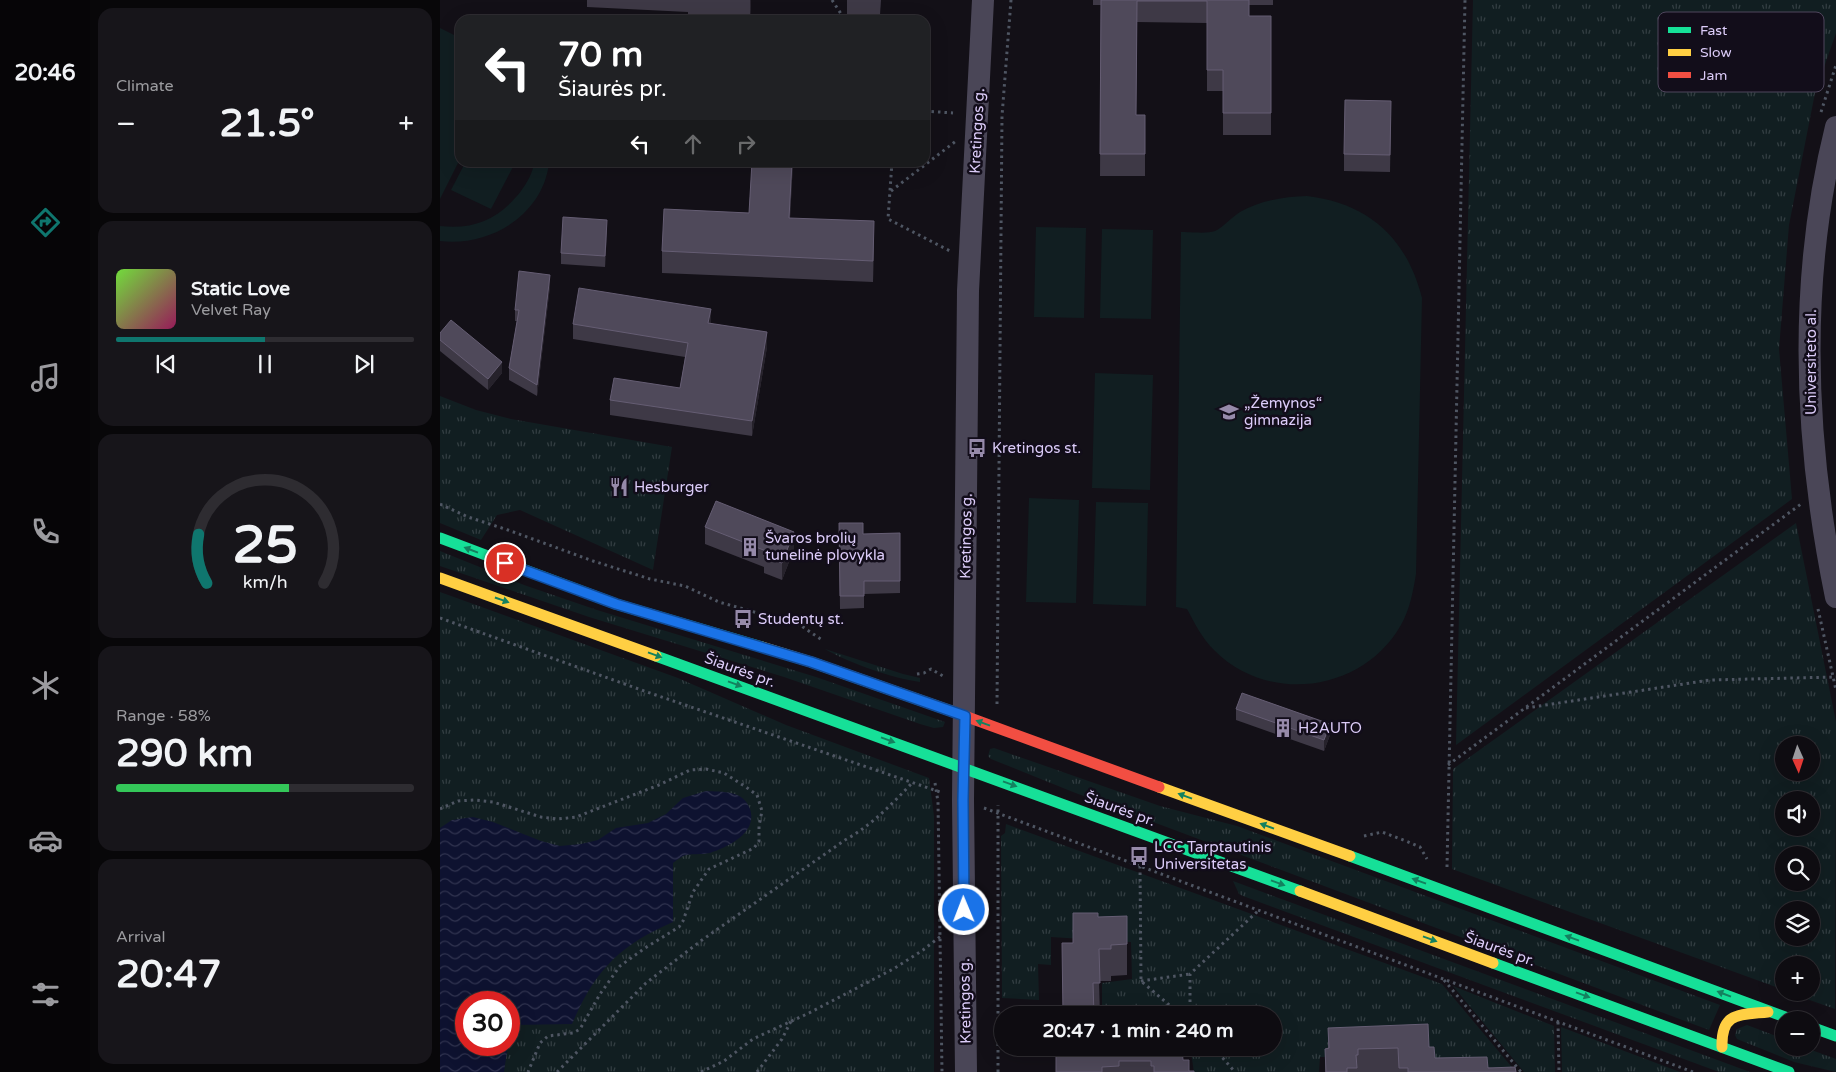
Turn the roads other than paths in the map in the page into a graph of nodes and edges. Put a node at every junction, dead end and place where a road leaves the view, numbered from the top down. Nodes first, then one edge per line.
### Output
1 (983, 0) edge
2 (1836, 127) edge
3 (440, 538) edge
4 (440, 578) edge
5 (1836, 597) edge
6 (965, 716) junction
7 (964, 769) junction
8 (1770, 1012) junction
9 (1775, 1014) edge
10 (1820, 1030) edge
11 (1836, 1036) edge
12 (1722, 1046) junction
13 (966, 1072) edge
14 (1789, 1072) edge

1 - 6 street, Kretingos g.
2 - 5 street, Universiteto al.
6 -> 3 main road, Šiaurės pr.
4 -> 7 main road, Šiaurės pr.
6 - 7 street, Kretingos g.
8 -> 6 main road, Šiaurės pr.
7 -> 12 main road, Šiaurės pr.
7 - 13 street, Kretingos g.
8 - 9 main road, Šiaurės pr.
8 - 12 main road
10 - 11 main road
12 - 14 main road, Šiaurės pr.

